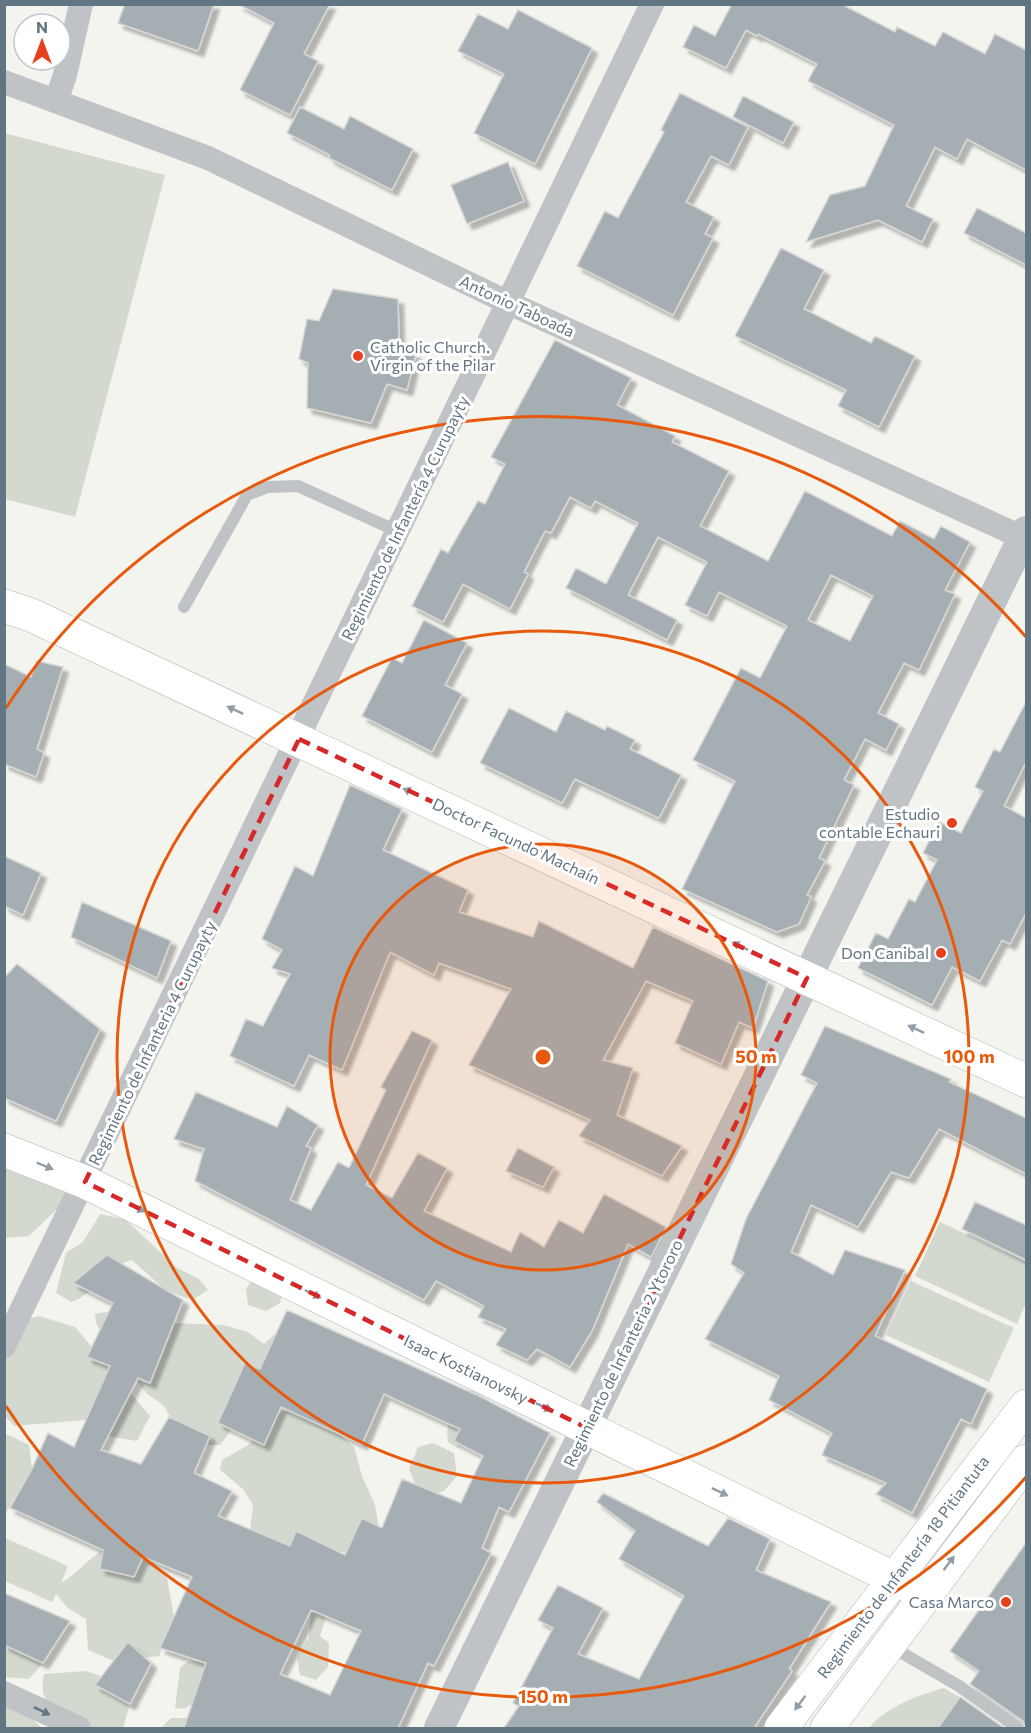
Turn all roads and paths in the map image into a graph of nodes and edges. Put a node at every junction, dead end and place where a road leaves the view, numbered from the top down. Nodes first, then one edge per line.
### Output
1 (81, 4) edge
2 (652, 4) edge
3 (4, 82) edge
4 (57, 101) junction
5 (508, 303) junction
6 (399, 532) junction
7 (1025, 536) edge
8 (4, 606) edge
9 (184, 607) dead end
10 (299, 739) junction
11 (807, 978) junction
12 (1026, 1081) edge
13 (4, 1150) edge
14 (85, 1182) junction
15 (4, 1346) edge
16 (1026, 1406) edge
17 (587, 1428) junction
18 (1026, 1461) edge
19 (894, 1577) junction
20 (926, 1594) junction
21 (888, 1645) junction
22 (4, 1693) edge
23 (79, 1728) edge
24 (439, 1728) edge
25 (781, 1728) edge
26 (827, 1728) edge
27 (1018, 1728) edge

1 - 4 street
2 - 5 street, Regimiento de Infantería 4 Curupayty
3 - 4 street, Antonio Taboada
4 - 5 street, Antonio Taboada
5 - 6 street, Regimiento de Infantería 4 Curupayty
5 - 7 street, Antonio Taboada
6 - 9 lane
6 - 10 street, Regimiento de Infantería 4 Curupayty
7 - 11 street, Regimiento de Infanteria 2 Ytororo
10 -> 8 main road, Doctor Facundo Machaín
11 -> 10 main road, Doctor Facundo Machaín
10 - 14 street, Regimiento de Infanteria 4 Curupayty
12 -> 11 main road, Doctor Facundo Machaín
11 - 17 street, Regimiento de Infanteria 2 Ytororo
13 -> 14 main road, Isaac Kostianovsky
14 - 15 street, Regimiento de Infanteria 4 Curupayty
14 -> 17 main road, Isaac Kostianovsky
16 - 19 main road, Regimiento de Infantería 18 Pitiantuta
17 -> 19 main road, Isaac Kostianovsky
17 - 24 street, Regimiento de Infanteria 2 Ytororo
20 -> 18 main road
19 - 20 main road, Isaac Kostianovsky
19 -> 25 main road, Regimiento de Infantería 18 Pitiantuta
20 - 21 main road
21 - 26 main road
21 - 27 lane
22 -> 23 street

